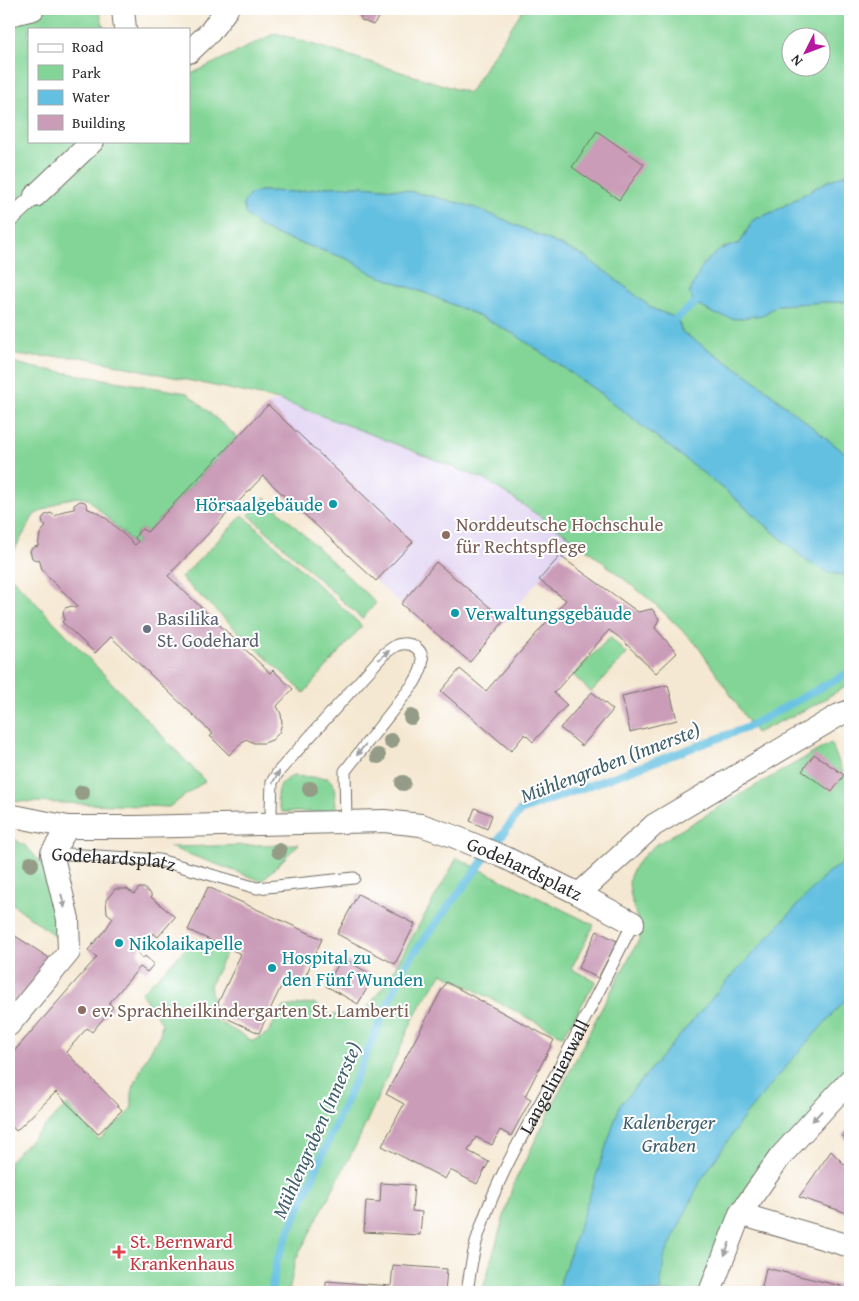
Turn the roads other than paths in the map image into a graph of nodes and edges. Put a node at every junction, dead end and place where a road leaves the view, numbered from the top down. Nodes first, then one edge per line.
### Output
1 (33, 9) edge
2 (123, 9) edge
3 (228, 9) edge
4 (9, 15) edge
5 (125, 28) edge
6 (190, 51) edge
7 (92, 142) edge
8 (35, 196) joint
9 (9, 220) edge
10 (850, 710) edge
11 (9, 815) edge
12 (346, 821) junction
13 (272, 824) junction
14 (68, 827) junction
15 (52, 854) junction
16 (354, 878) dead end
17 (579, 894) junction
18 (633, 923) joint
19 (9, 1025) edge
20 (850, 1080) edge
21 (740, 1214) junction
22 (850, 1246) edge
23 (467, 1292) edge
24 (710, 1292) edge

1 - 4 street
2 - 5 street
3 - 6 street
7 - 8 street
8 - 9 street
10 - 17 street, Godehardsplatz
11 - 14 street, Godehardsplatz
12 - 13 street, Godehardsplatz
13 -> 12 lane
12 - 17 street, Godehardsplatz
13 - 14 street, Godehardsplatz
14 - 15 street, Godehardsplatz
15 - 16 lane, Godehardsplatz
15 -> 19 street
17 - 18 street, Langelinienwall
18 - 23 lane, Langelinienwall
20 -> 21 street
21 - 22 street
21 -> 24 street

